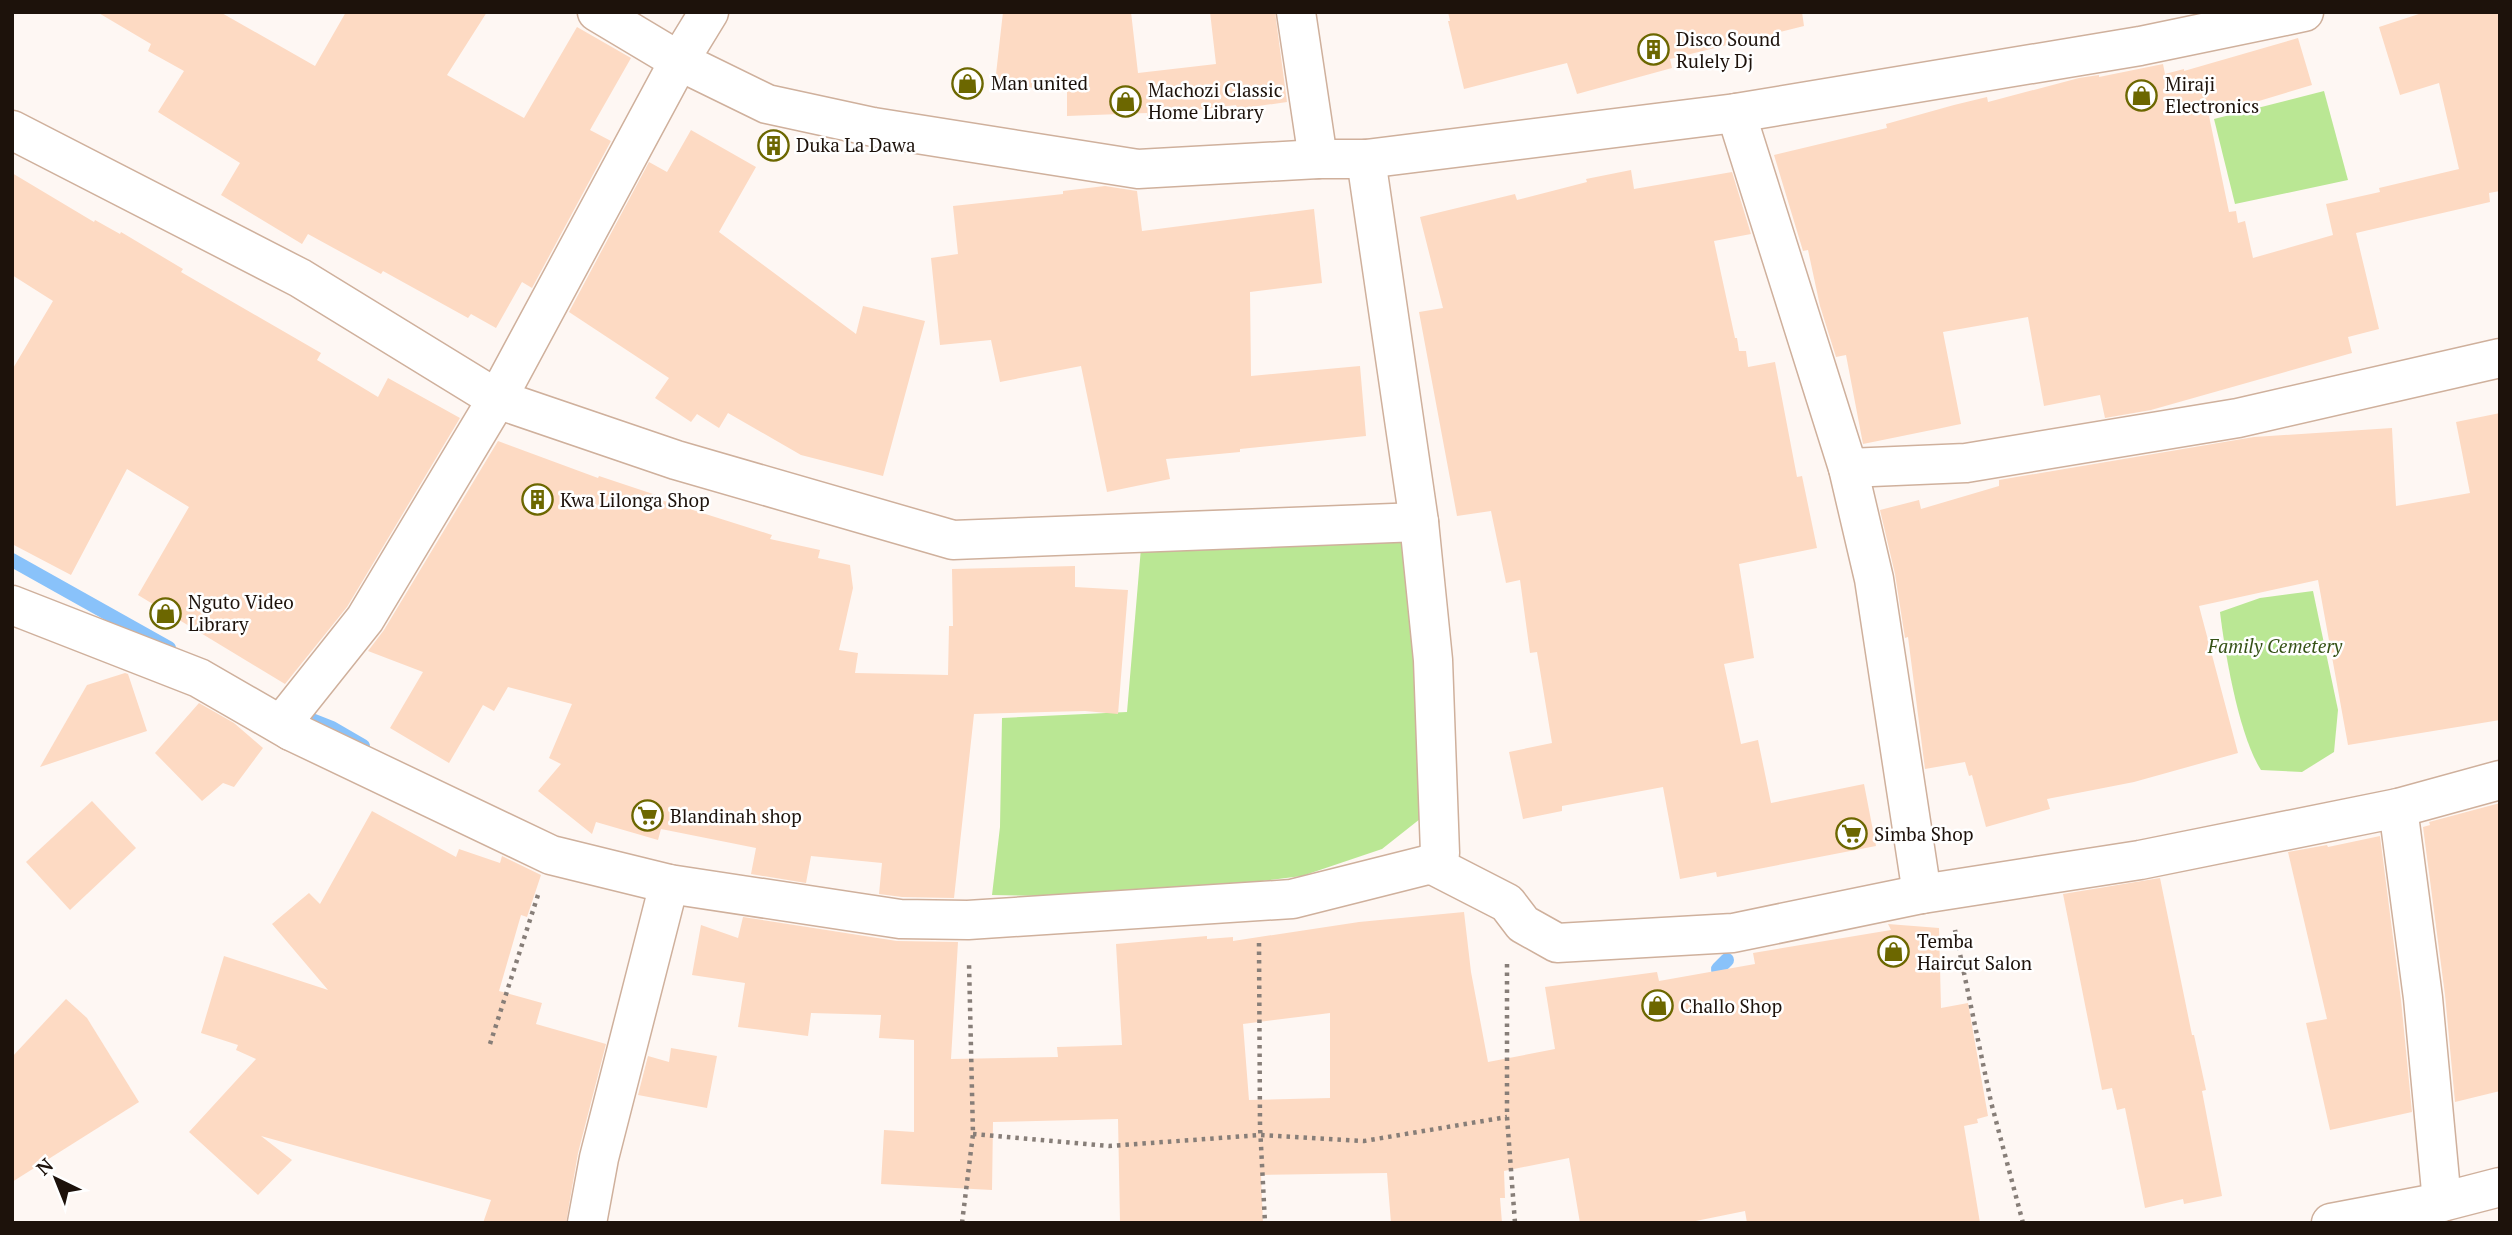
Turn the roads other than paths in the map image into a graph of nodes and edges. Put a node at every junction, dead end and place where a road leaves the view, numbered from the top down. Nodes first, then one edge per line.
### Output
1 (597, 12) edge
2 (709, 12) edge
3 (1296, 12) edge
4 (2304, 12) edge
5 (679, 61) junction
6 (1736, 113) junction
7 (12, 130) edge
8 (1318, 159) junction
9 (1366, 159) junction
10 (2500, 358) edge
11 (497, 399) junction
12 (1847, 468) junction
13 (1419, 522) junction
14 (12, 605) edge
15 (291, 731) junction
16 (2500, 780) edge
17 (2398, 808) junction
18 (1431, 864) junction
19 (669, 884) junction
20 (1935, 892) junction
21 (2500, 1187) edge
22 (2442, 1202) junction
23 (587, 1223) edge
24 (2331, 1223) edge

1 - 5 street
2 - 5 street
3 - 8 street
4 - 6 street
5 - 8 street
5 - 11 street
6 - 9 street
6 - 12 street
7 - 11 street
8 - 9 street
9 - 13 street
10 - 12 street
11 - 13 street
11 - 15 street
12 - 20 street
13 - 18 street
14 - 15 street
15 - 19 street
16 - 17 street
17 - 20 street
17 - 22 street
18 - 19 street
18 - 20 street
19 - 23 street
21 - 22 street
22 - 24 street

